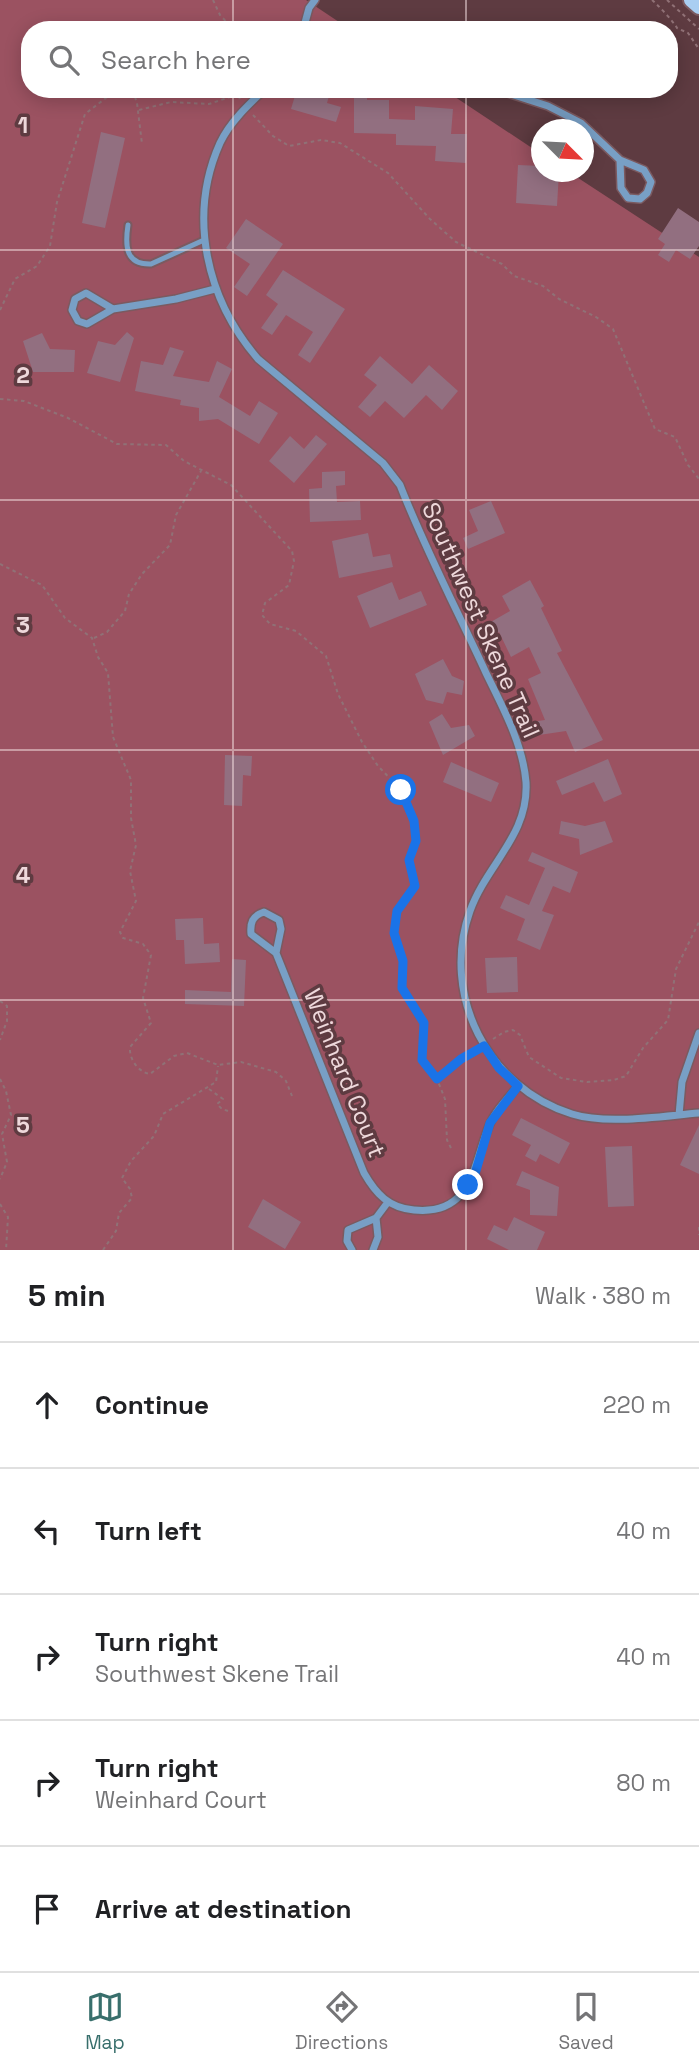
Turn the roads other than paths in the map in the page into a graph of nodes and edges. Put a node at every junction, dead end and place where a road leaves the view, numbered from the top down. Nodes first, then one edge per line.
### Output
1 (315, 0) edge
2 (691, 0) edge
3 (308, 4) edge
4 (699, 7) edge
5 (256, 98) edge
6 (523, 98) edge
7 (620, 160) junction
8 (128, 225) dead end
9 (204, 240) junction
10 (215, 289) junction
11 (113, 309) junction
12 (276, 953) junction
13 (699, 1033) edge
14 (518, 1086) junction
15 (699, 1113) edge
16 (680, 1115) junction
17 (388, 1202) junction
18 (376, 1218) junction
19 (352, 1250) edge
20 (373, 1250) edge

1 - 3 street
2 - 4 street
5 - 9 street, Southwest Skene Trail
6 - 7 street
7 - 7 street
8 - 9 lane
9 - 10 street, Southwest Skene Trail
10 - 11 street
10 - 14 street, Southwest Skene Trail
11 - 11 street
12 - 12 street, Weinhard Court
12 - 17 street, Weinhard Court
13 - 16 street
14 - 16 street, Southwest Skene Trail
14 - 17 street
15 - 16 street, Southwest Skene Trail
17 - 18 street
18 - 19 street
18 - 20 street

